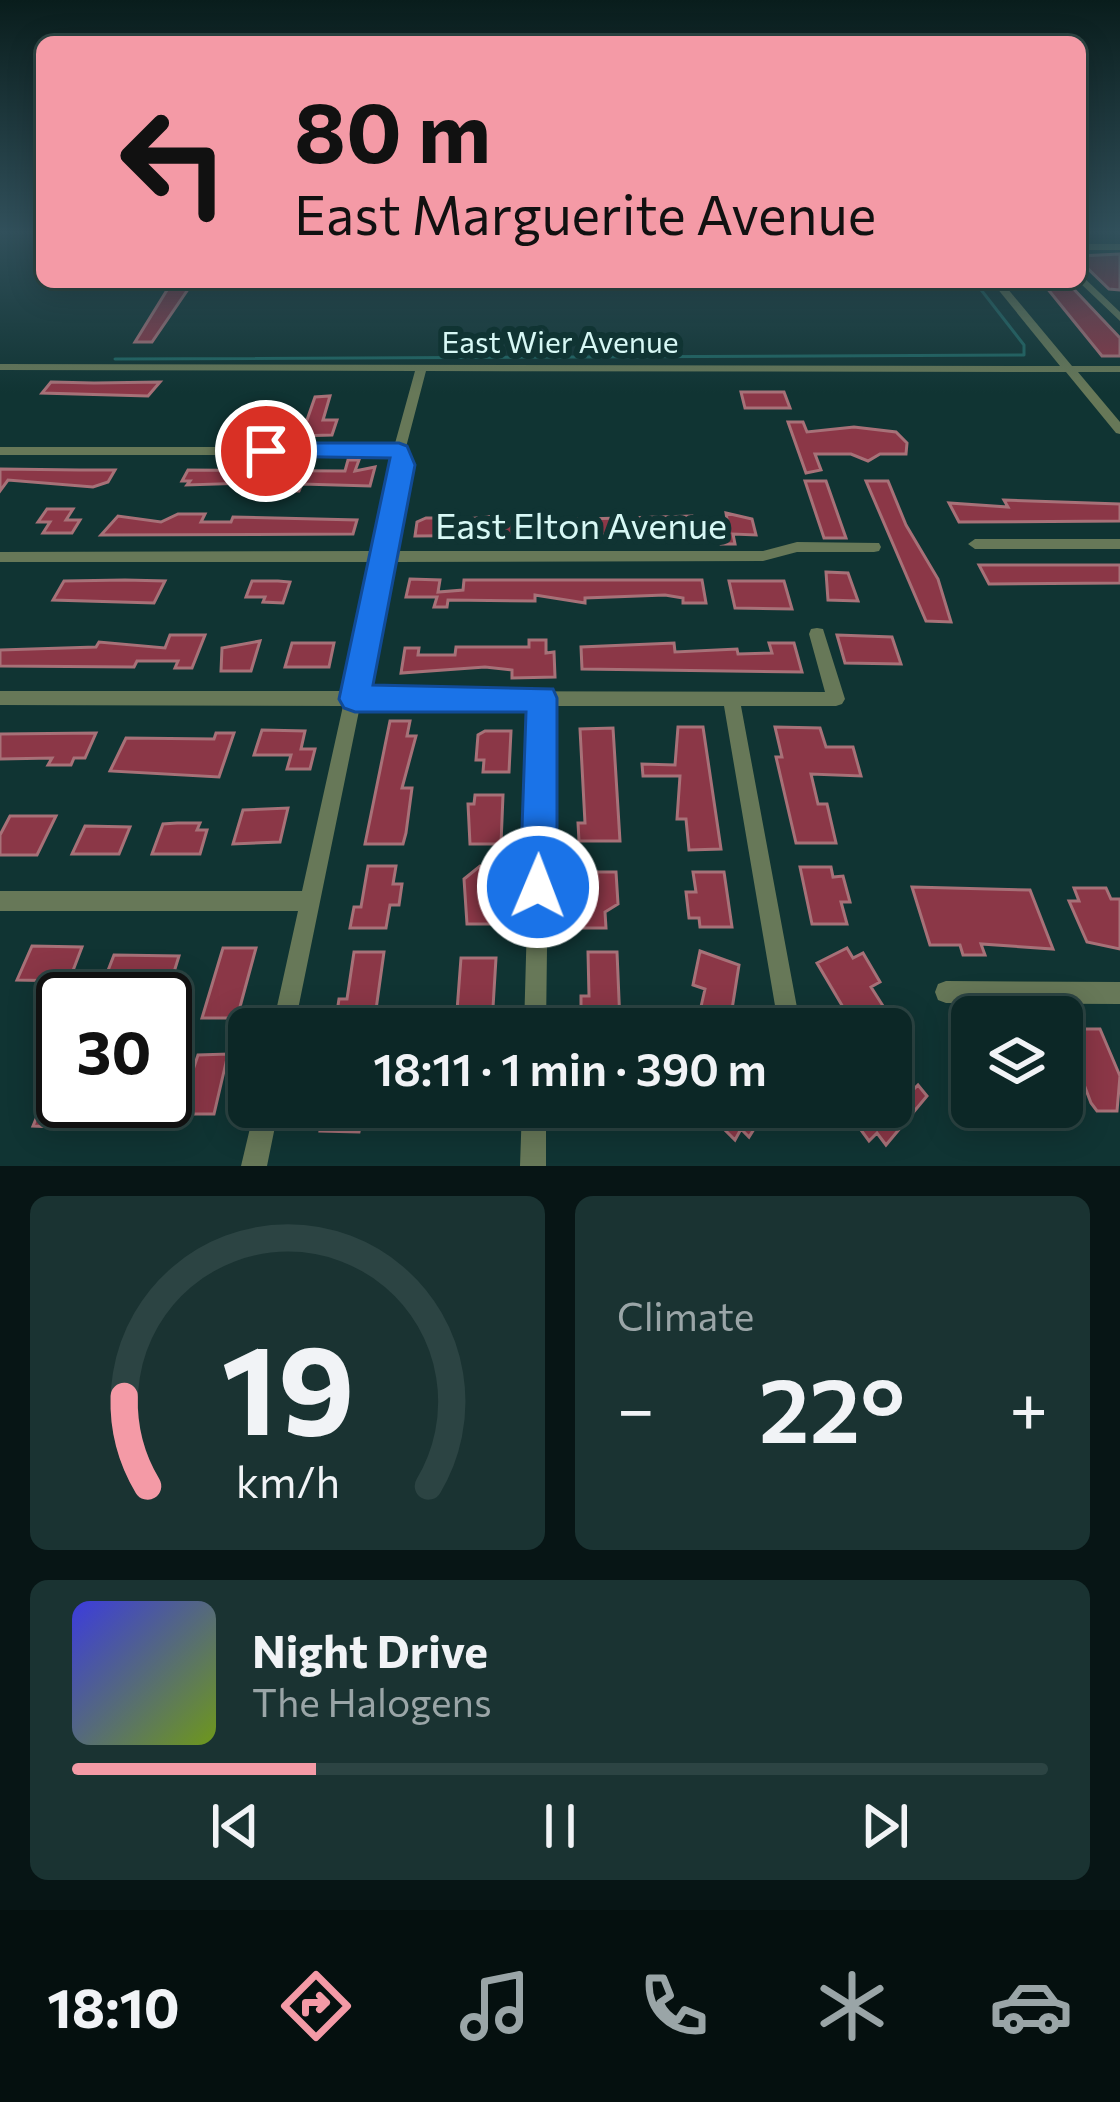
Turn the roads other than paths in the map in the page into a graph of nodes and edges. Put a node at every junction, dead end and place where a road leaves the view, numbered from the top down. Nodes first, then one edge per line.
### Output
1 (1087, 284) edge
2 (1002, 288) edge
3 (1103, 301) junction
4 (1120, 301) edge
5 (1120, 318) edge
6 (422, 366) junction
7 (0, 368) edge
8 (1067, 369) junction
9 (1120, 369) edge
10 (1120, 430) edge
11 (0, 451) edge
12 (399, 451) junction
13 (975, 544) dead end
14 (1120, 544) edge
15 (874, 547) dead end
16 (0, 557) edge
17 (385, 557) junction
18 (817, 634) dead end
19 (0, 698) edge
20 (542, 698) junction
21 (731, 698) junction
22 (355, 699) junction
23 (0, 901) edge
24 (311, 901) junction
25 (946, 992) dead end
26 (1120, 993) edge
27 (288, 1008) edge
28 (536, 1008) edge
29 (786, 1008) edge
30 (262, 1128) edge
31 (534, 1128) edge
32 (254, 1166) edge
33 (533, 1166) edge

1 - 3 street
2 - 8 street
3 - 4 street
3 - 5 street
6 - 7 street, East Wier Avenue
6 - 8 street, East Wier Avenue
6 - 12 street
8 - 9 street, East Wier Avenue
8 - 10 street
11 - 12 street
12 - 17 street
13 - 14 street
15 - 17 street, East Elton Avenue
16 - 17 street, East Elton Avenue
17 - 22 street
18 - 21 street
19 - 22 street
20 - 21 street
20 - 22 street
20 - 28 street
21 - 29 street
22 - 24 street
23 - 24 street
24 - 27 street
25 - 26 street
30 - 32 street
31 - 33 street

